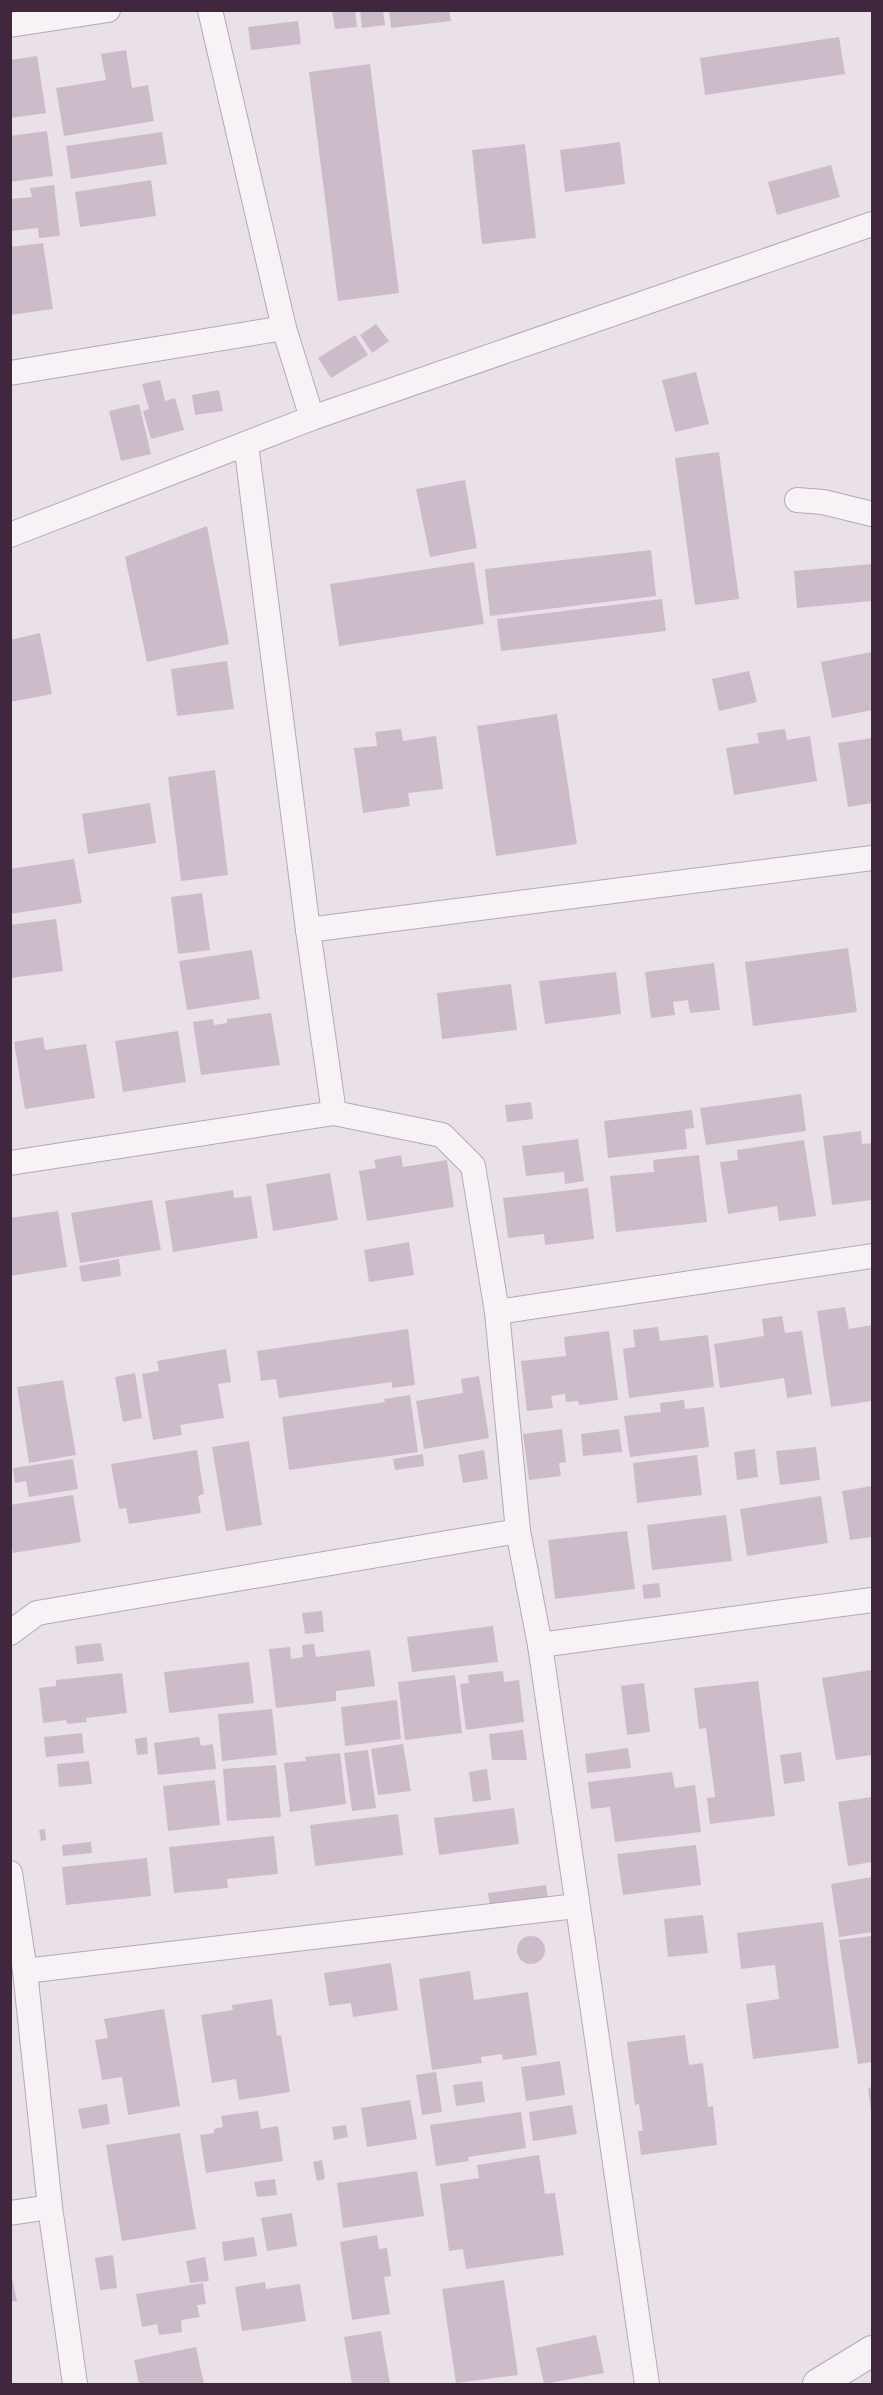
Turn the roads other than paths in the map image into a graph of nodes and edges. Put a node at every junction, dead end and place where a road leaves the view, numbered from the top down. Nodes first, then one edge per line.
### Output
1 (108, 10) edge
2 (210, 10) edge
3 (10, 25) edge
4 (873, 224) edge
5 (284, 328) junction
6 (10, 373) edge
7 (312, 418) junction
8 (246, 444) junction
9 (797, 500) dead end
10 (873, 514) edge
11 (10, 535) edge
12 (873, 858) edge
13 (308, 930) junction
14 (334, 1113) junction
15 (10, 1163) edge
16 (873, 1256) edge
17 (497, 1312) junction
18 (518, 1531) junction
19 (873, 1599) edge
20 (10, 1633) edge
21 (540, 1645) junction
22 (10, 1873) edge
23 (576, 1906) junction
24 (25, 1971) junction
25 (50, 2207) junction
26 (10, 2213) edge
27 (873, 2351) edge
28 (75, 2385) edge
29 (647, 2385) edge
30 (818, 2385) edge

1 - 3 street
2 - 5 street
4 - 7 street
5 - 6 street
5 - 7 street
7 - 8 street
8 - 11 street
8 - 13 street
9 - 10 street
12 - 13 street
13 - 14 street
14 - 15 street
14 - 17 street
16 - 17 street
17 - 18 street
18 - 20 street
18 - 21 street
19 - 21 street
21 - 23 street
22 - 24 street
23 - 24 street
23 - 29 street
24 - 25 street
25 - 26 street
25 - 28 street
27 - 30 street

